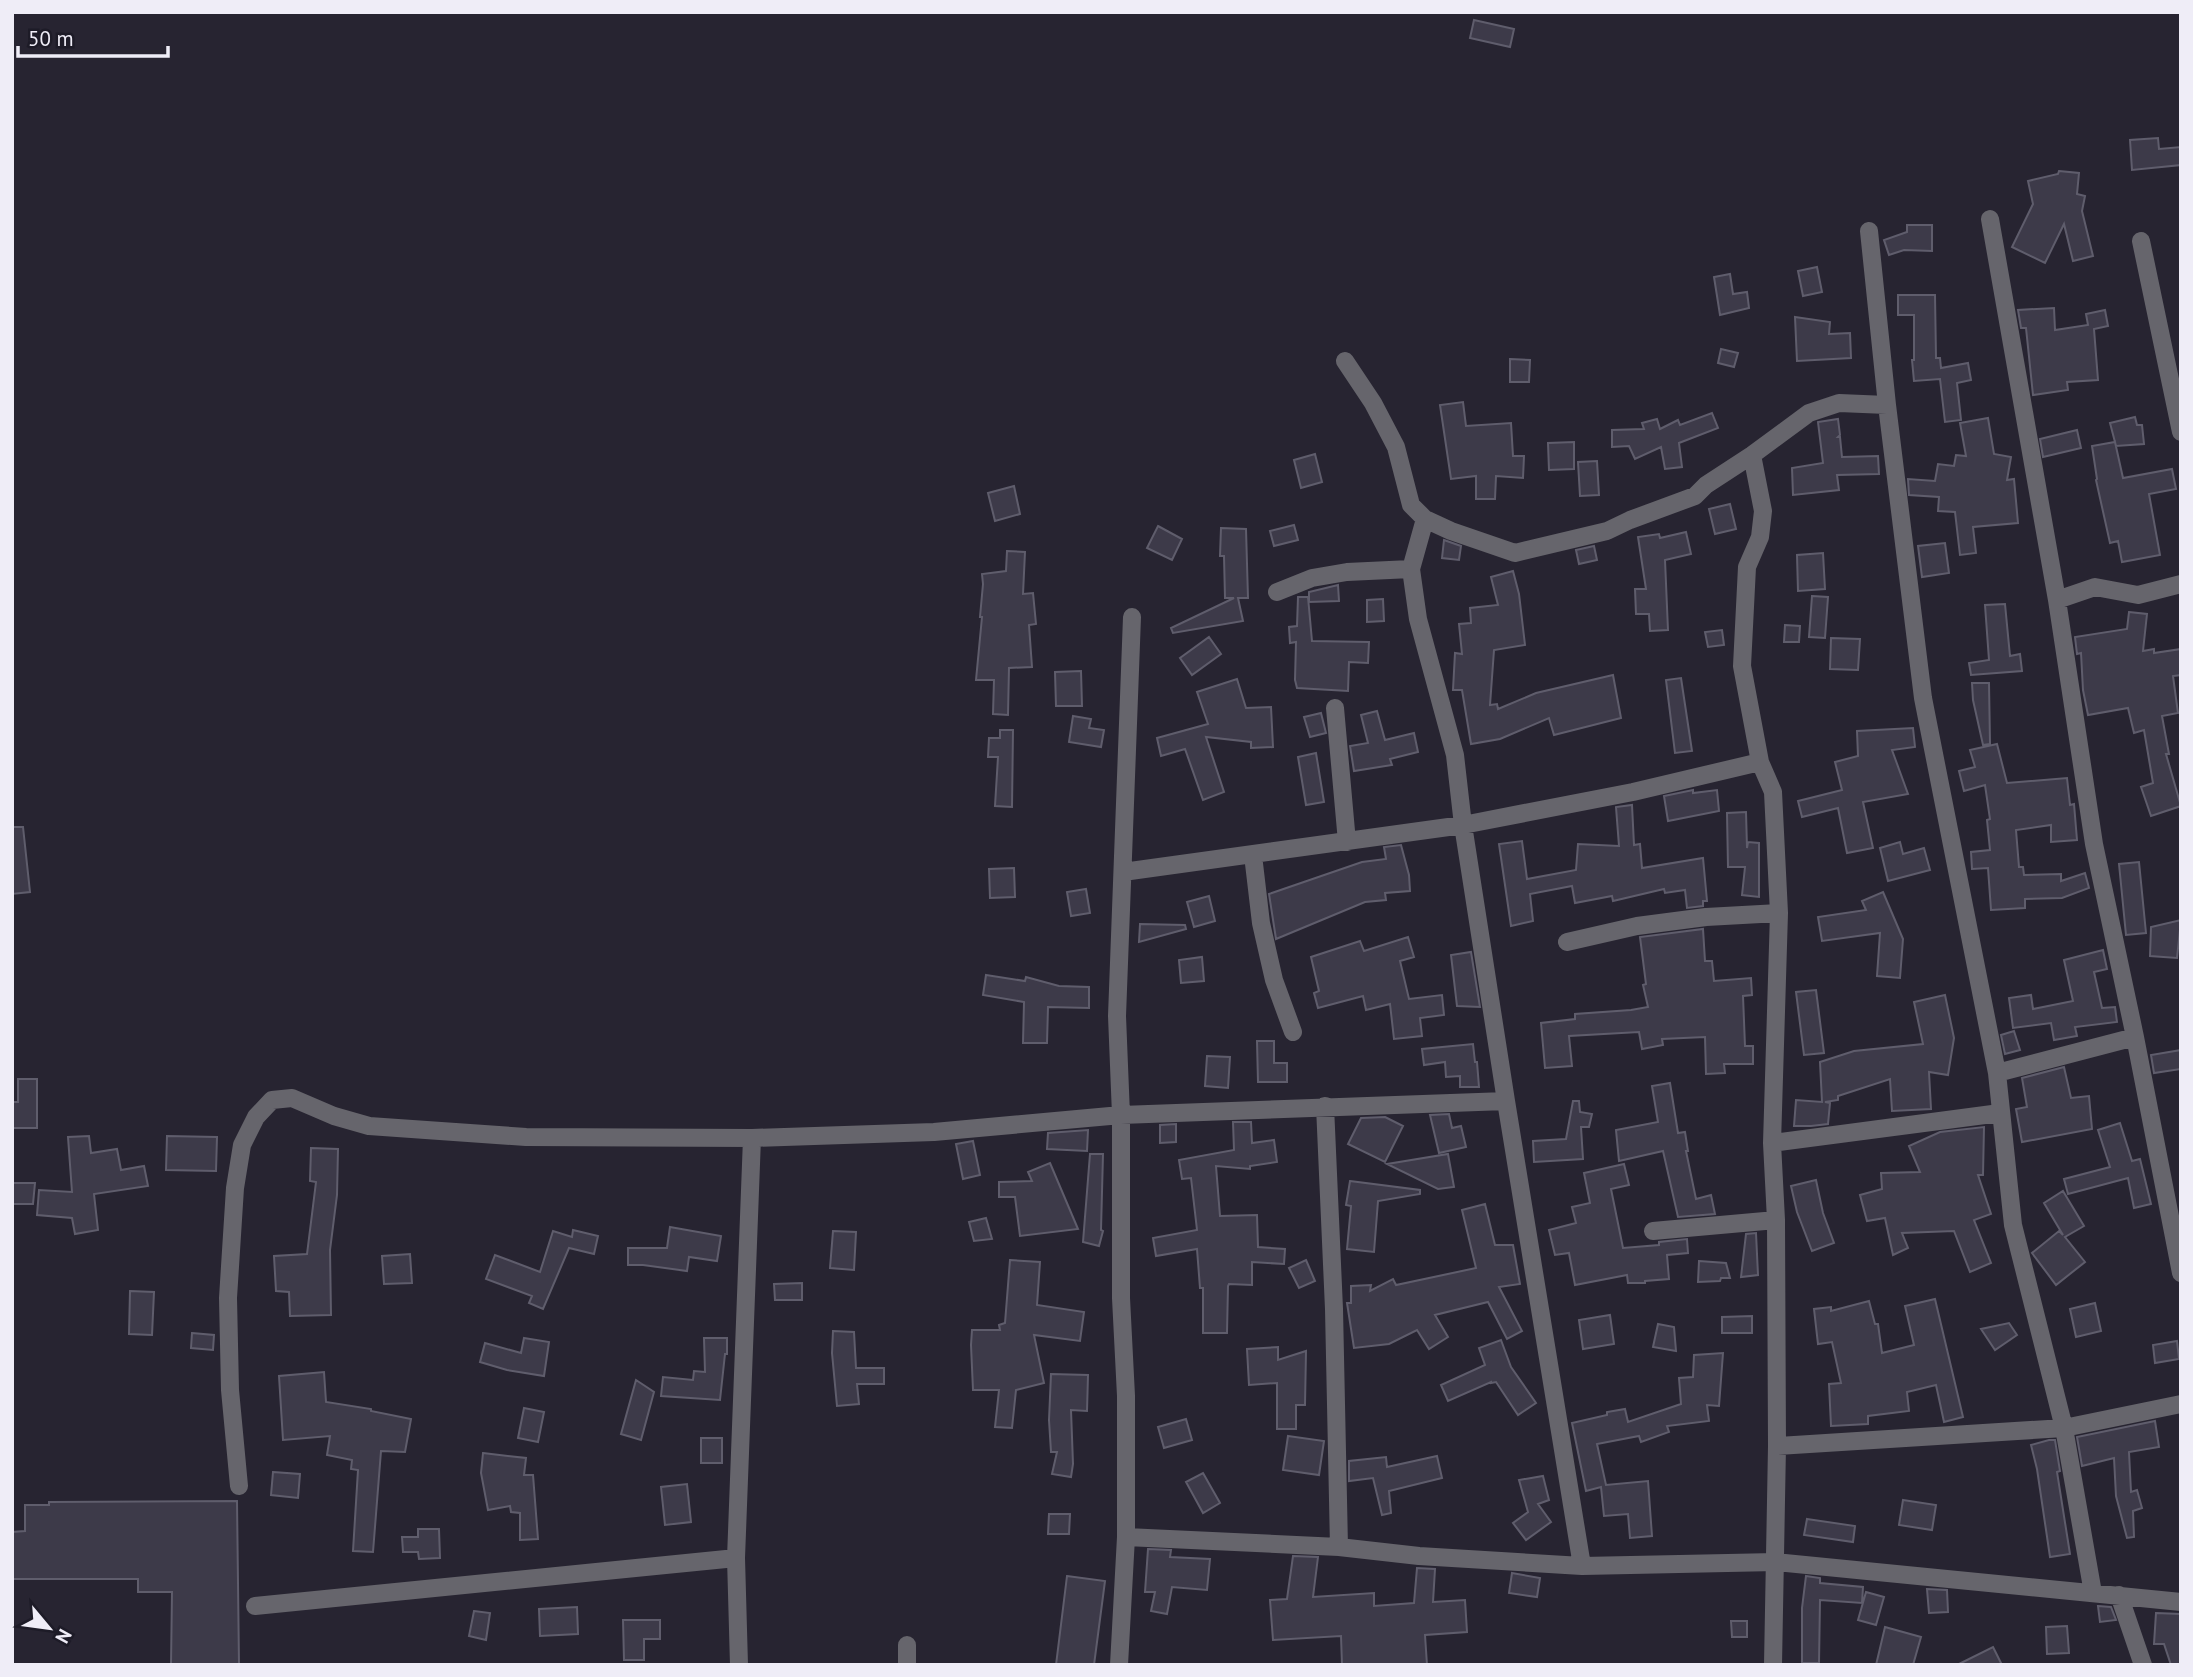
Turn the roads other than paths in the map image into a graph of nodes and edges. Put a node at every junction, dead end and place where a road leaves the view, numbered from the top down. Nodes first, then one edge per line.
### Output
1 (1990, 219) dead end
2 (1870, 231) dead end
3 (2141, 241) dead end
4 (1345, 361) dead end
5 (1887, 405) junction
6 (2181, 432) edge
7 (1752, 455) junction
8 (1425, 519) junction
9 (1411, 569) junction
10 (2181, 584) edge
11 (1277, 592) dead end
12 (2057, 600) junction
13 (1132, 617) dead end
14 (1335, 708) dead end
15 (1760, 762) junction
16 (1463, 825) junction
17 (1348, 842) junction
18 (1253, 855) junction
19 (1123, 872) junction
20 (1779, 912) junction
21 (1567, 942) dead end
22 (1293, 1032) dead end
23 (2135, 1037) junction
24 (1997, 1073) junction
25 (1506, 1101) junction
26 (1325, 1106) junction
27 (2000, 1113) junction
28 (1121, 1115) junction
29 (752, 1138) junction
30 (1772, 1143) junction
31 (1776, 1220) junction
32 (1653, 1231) dead end
33 (2181, 1273) edge
34 (2181, 1404) edge
35 (2064, 1428) junction
36 (1777, 1446) junction
37 (239, 1486) dead end
38 (1126, 1537) junction
39 (1339, 1547) junction
40 (736, 1558) junction
41 (1776, 1562) junction
42 (1582, 1566) junction
43 (2093, 1593) junction
44 (2119, 1595) junction
45 (2181, 1602) edge
46 (255, 1606) dead end
47 (907, 1645) dead end
48 (739, 1665) edge
49 (907, 1665) edge
50 (1119, 1665) edge
51 (1773, 1665) edge
52 (2143, 1665) edge

1 - 12 street
2 - 5 street
3 - 6 street
4 - 8 street
5 - 7 street
5 - 24 street
7 - 8 street
7 - 15 street
8 - 9 street
9 - 11 street
9 - 16 street
10 - 12 street
12 - 23 street
13 - 19 street
14 - 17 street
15 - 16 street
15 - 20 street
16 - 17 street
16 - 25 street
17 - 18 street
18 - 19 street
18 - 22 street
19 - 28 street
20 - 21 street
20 - 30 street
23 - 24 street
23 - 33 street
24 - 27 street
25 - 26 street
25 - 42 street
26 - 28 street
26 - 39 street
27 - 30 street
27 - 35 street
28 - 29 street
28 - 38 street
29 - 37 street
29 - 40 street
30 - 31 street
31 - 32 street
31 - 36 street
34 - 35 street
35 - 36 street
35 - 43 street
36 - 41 street
38 - 39 street
38 - 50 street
39 - 42 street
40 - 46 street
40 - 48 street
41 - 42 street
41 - 43 street
41 - 51 street
43 - 44 street
44 - 45 street
44 - 52 street
47 - 49 street

